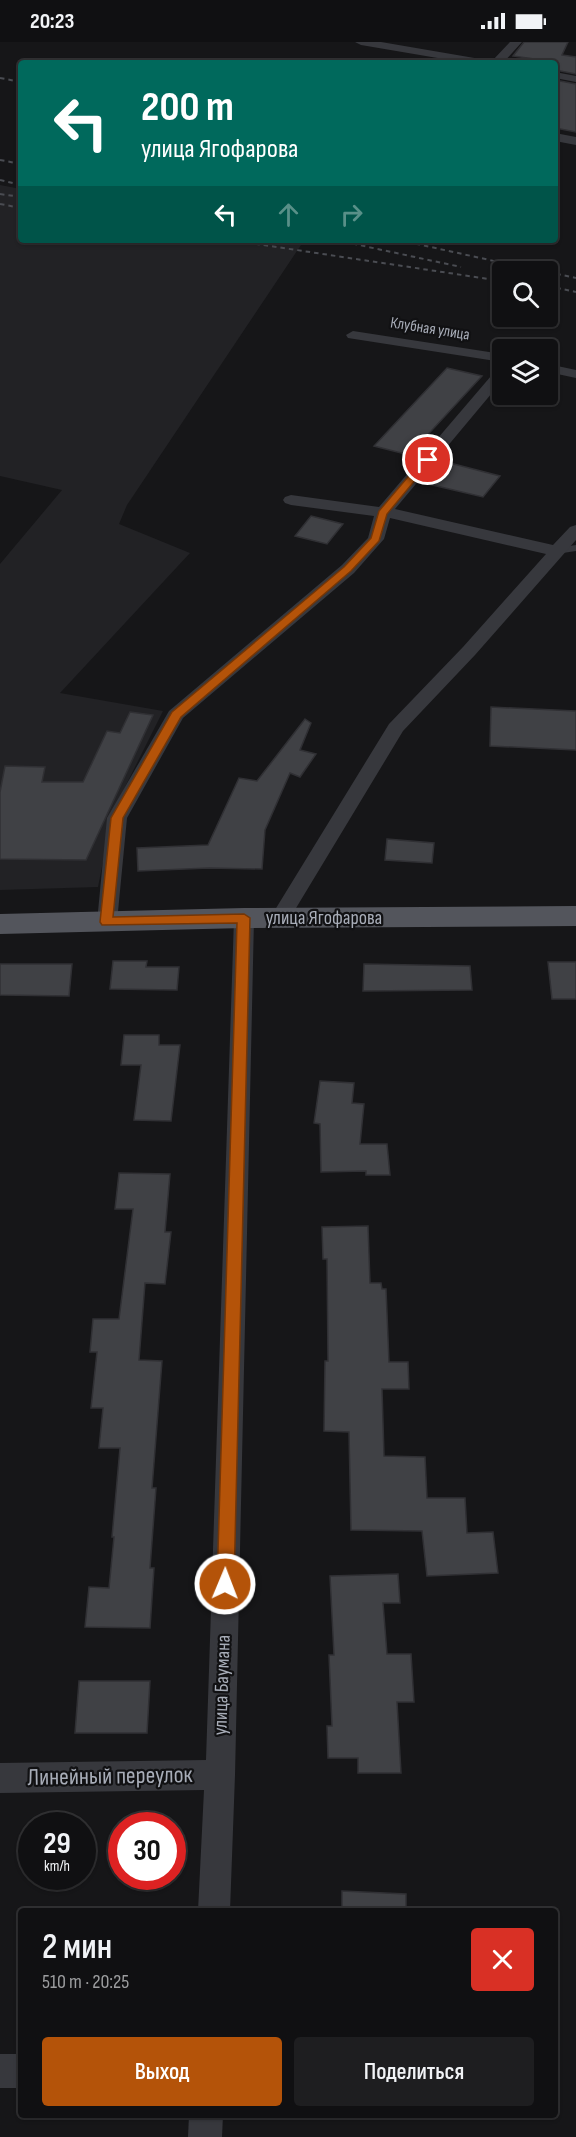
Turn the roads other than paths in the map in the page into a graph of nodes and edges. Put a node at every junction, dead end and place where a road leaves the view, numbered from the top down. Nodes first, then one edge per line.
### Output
1 (361, 42) edge
2 (516, 42) edge
3 (470, 60) edge
4 (500, 60) edge
5 (558, 76) edge
6 (576, 80) edge
7 (558, 138) edge
8 (576, 141) edge
9 (353, 335) dead end
10 (492, 356) edge
11 (558, 370) edge
12 (576, 374) edge
13 (492, 384) edge
14 (291, 500) dead end
15 (383, 513) junction
16 (576, 530) edge
17 (576, 548) edge
18 (556, 551) junction
19 (576, 916) edge
20 (244, 918) junction
21 (280, 918) junction
22 (107, 922) junction
23 (0, 924) edge
24 (220, 1774) junction
25 (0, 1778) edge
26 (214, 1908) edge
27 (0, 2071) edge
28 (18, 2071) edge
29 (206, 2118) edge
30 (205, 2137) edge

1 - 3 street
2 - 4 street
5 - 6 street
7 - 8 street
9 - 10 street, Клубная улица
11 - 12 street
13 - 15 street
14 - 15 street
15 - 18 street
15 - 22 street
16 - 18 street
17 - 18 lane
18 - 21 street
19 - 21 main road, улица Ягофарова
20 - 21 main road, улица Ягофарова
20 - 22 main road, улица Ягофарова
20 - 24 street, улица Баумана
22 - 23 main road, улица Ягофарова
24 - 25 street, Линейный переулок
24 - 26 street, улица Баумана
27 - 28 street
29 - 30 street

